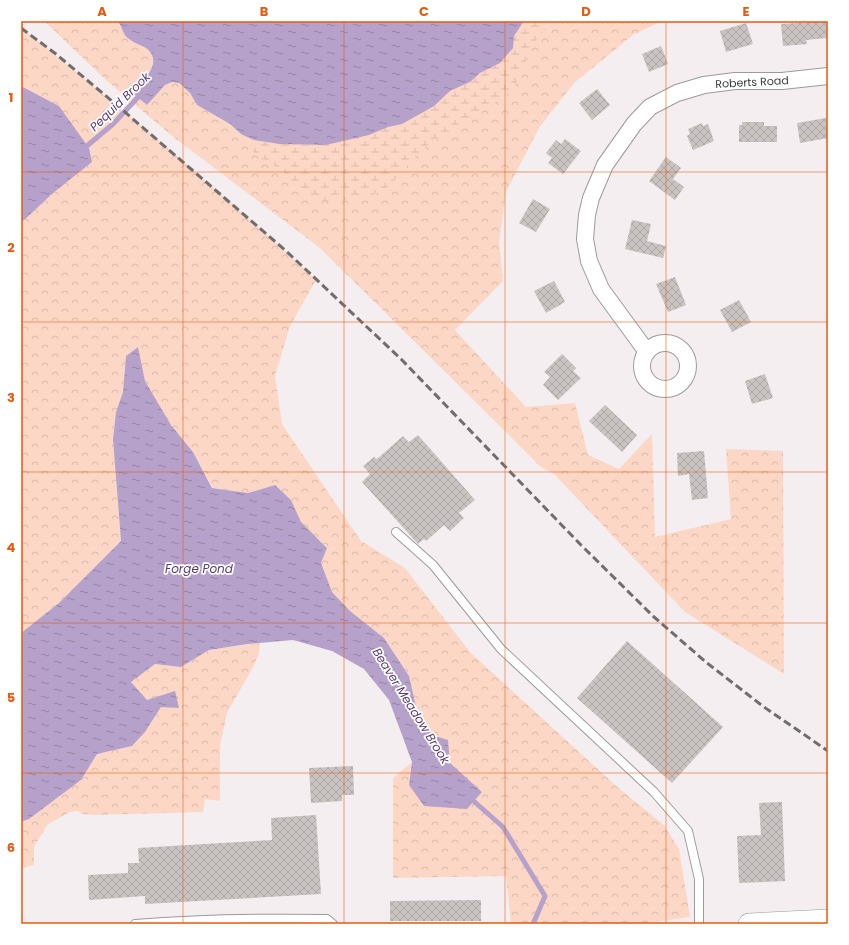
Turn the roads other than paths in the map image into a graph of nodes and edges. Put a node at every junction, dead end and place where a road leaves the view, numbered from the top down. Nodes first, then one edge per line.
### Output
1 (828, 76) edge
2 (647, 352) dead end
3 (396, 532) dead end
4 (828, 920) edge
5 (135, 924) edge
6 (333, 924) edge
7 (700, 924) edge
8 (749, 924) edge

1 - 2 street, Roberts Road
3 - 7 lane
4 - 8 street
5 - 6 lane

